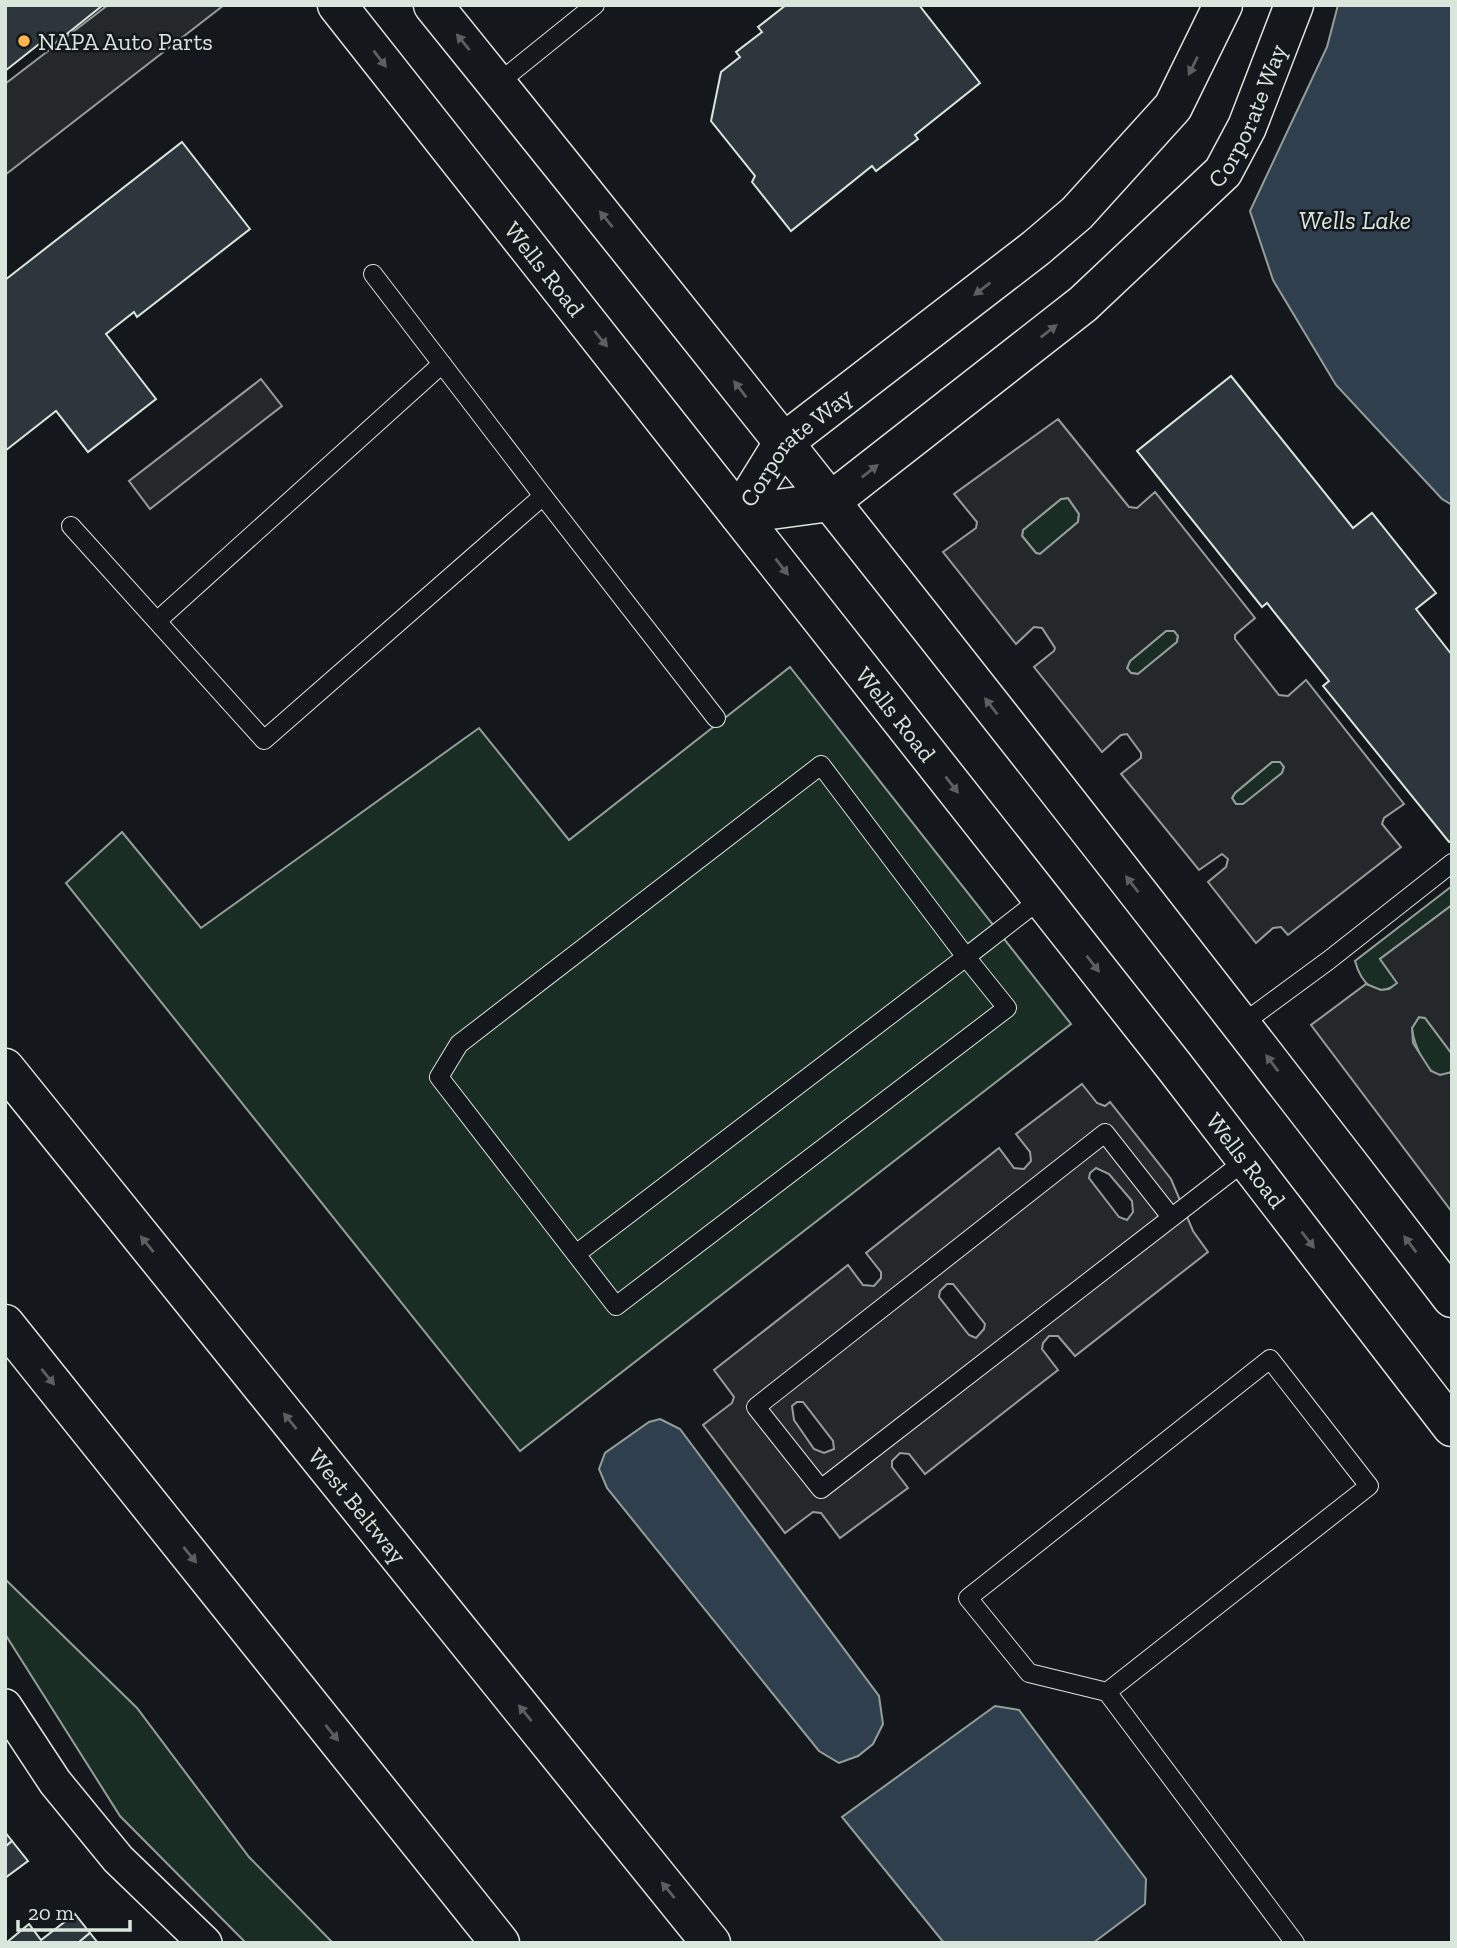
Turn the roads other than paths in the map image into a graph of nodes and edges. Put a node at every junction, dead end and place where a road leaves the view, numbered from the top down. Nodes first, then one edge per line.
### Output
1 (337, 5) edge
2 (433, 5) edge
3 (595, 5) edge
4 (1223, 5) edge
5 (1294, 5) edge
6 (497, 84) junction
7 (373, 274) dead end
8 (442, 364) junction
9 (783, 443) junction
10 (543, 496) junction
11 (830, 502) junction
12 (739, 514) junction
13 (71, 526) dead end
14 (157, 621) junction
15 (716, 718) dead end
16 (1452, 863) edge
17 (1042, 898) junction
18 (966, 957) junction
19 (1242, 1024) junction
20 (5, 1068) edge
21 (1246, 1160) junction
22 (1171, 1217) junction
23 (576, 1254) junction
24 (1452, 1298) edge
25 (5, 1324) edge
26 (1447, 1411) edge
27 (1107, 1692) junction
28 (5, 1706) edge
29 (495, 1938) edge
30 (205, 1943) edge
31 (711, 1943) edge
32 (1295, 1943) edge

1 -> 12 main road, Wells Road
6 -> 2 main road
3 - 6 lane
4 -> 9 main road, Corporate Way
11 -> 5 main road, Corporate Way
9 -> 6 main road
7 - 8 lane
8 - 10 lane
8 - 14 lane
9 - 11 main road
9 - 12 main road, Corporate Way
10 - 14 lane
10 - 15 lane
11 - 12 main road, Corporate Way
19 -> 11 main road
12 -> 17 main road, Wells Road
13 - 14 lane
16 - 19 lane
17 - 18 lane
17 -> 21 main road, Wells Road
18 - 23 lane
18 - 23 lane
18 - 23 lane
24 -> 19 main road
31 -> 20 main road, West Beltway
21 - 22 lane
21 -> 26 main road, Wells Road
22 - 22 lane
25 -> 29 main road
27 - 27 lane
27 - 32 lane
28 - 30 street

